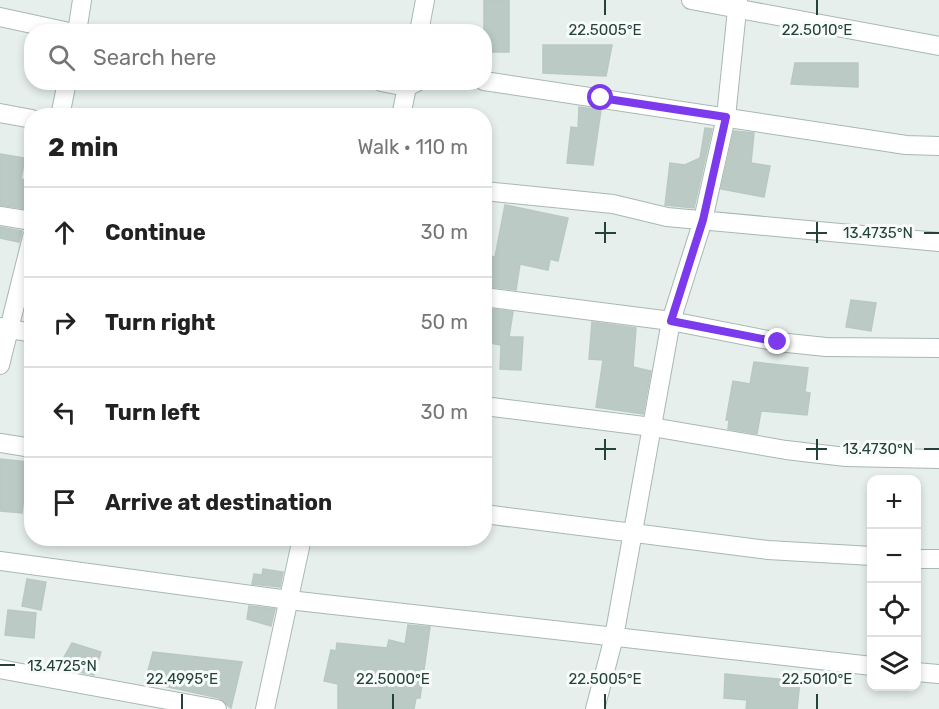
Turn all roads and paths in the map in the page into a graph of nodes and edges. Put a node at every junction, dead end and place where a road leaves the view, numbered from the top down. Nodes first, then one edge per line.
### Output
1 (82, 0) edge
2 (425, 0) edge
3 (691, 0) edge
4 (737, 4) edge
5 (0, 17) edge
6 (32, 24) edge
7 (78, 24) edge
8 (420, 24) edge
9 (939, 46) edge
10 (492, 82) edge
11 (65, 90) edge
12 (409, 90) edge
13 (62, 108) edge
14 (404, 108) edge
15 (0, 113) edge
16 (726, 117) junction
17 (24, 118) edge
18 (939, 146) edge
19 (492, 192) edge
20 (0, 216) edge
21 (24, 220) edge
22 (703, 220) junction
23 (939, 242) edge
24 (24, 263) edge
25 (492, 298) edge
26 (671, 321) junction
27 (4, 327) edge
28 (24, 331) edge
29 (939, 348) edge
30 (0, 365) edge
31 (492, 407) edge
32 (652, 427) junction
33 (0, 443) edge
34 (24, 447) edge
35 (939, 459) edge
36 (492, 515) edge
37 (632, 533) junction
38 (300, 546) edge
39 (867, 556) edge
40 (921, 559) edge
41 (939, 560) edge
42 (0, 561) edge
43 (289, 600) junction
44 (614, 637) junction
45 (867, 665) edge
46 (0, 669) edge
47 (921, 672) edge
48 (939, 674) edge
49 (217, 709) edge
50 (265, 709) edge
51 (595, 709) edge

1 - 7 street
2 - 8 street
3 - 4 street
4 - 9 street
4 - 16 street
5 - 6 street
10 - 16 street
11 - 13 street
12 - 14 street
15 - 17 street
16 - 18 street
16 - 22 street
19 - 22 street
20 - 21 street
22 - 23 street
22 - 26 street
24 - 27 street
25 - 26 street
26 - 29 street
26 - 32 street
27 - 28 street
27 - 30 street
31 - 32 street
32 - 35 street
32 - 37 street
33 - 34 street
36 - 37 street
37 - 39 street
37 - 44 street
38 - 43 street
40 - 41 street
42 - 43 street
43 - 44 street
43 - 50 street
44 - 45 street
44 - 51 street
46 - 49 street
47 - 48 street

